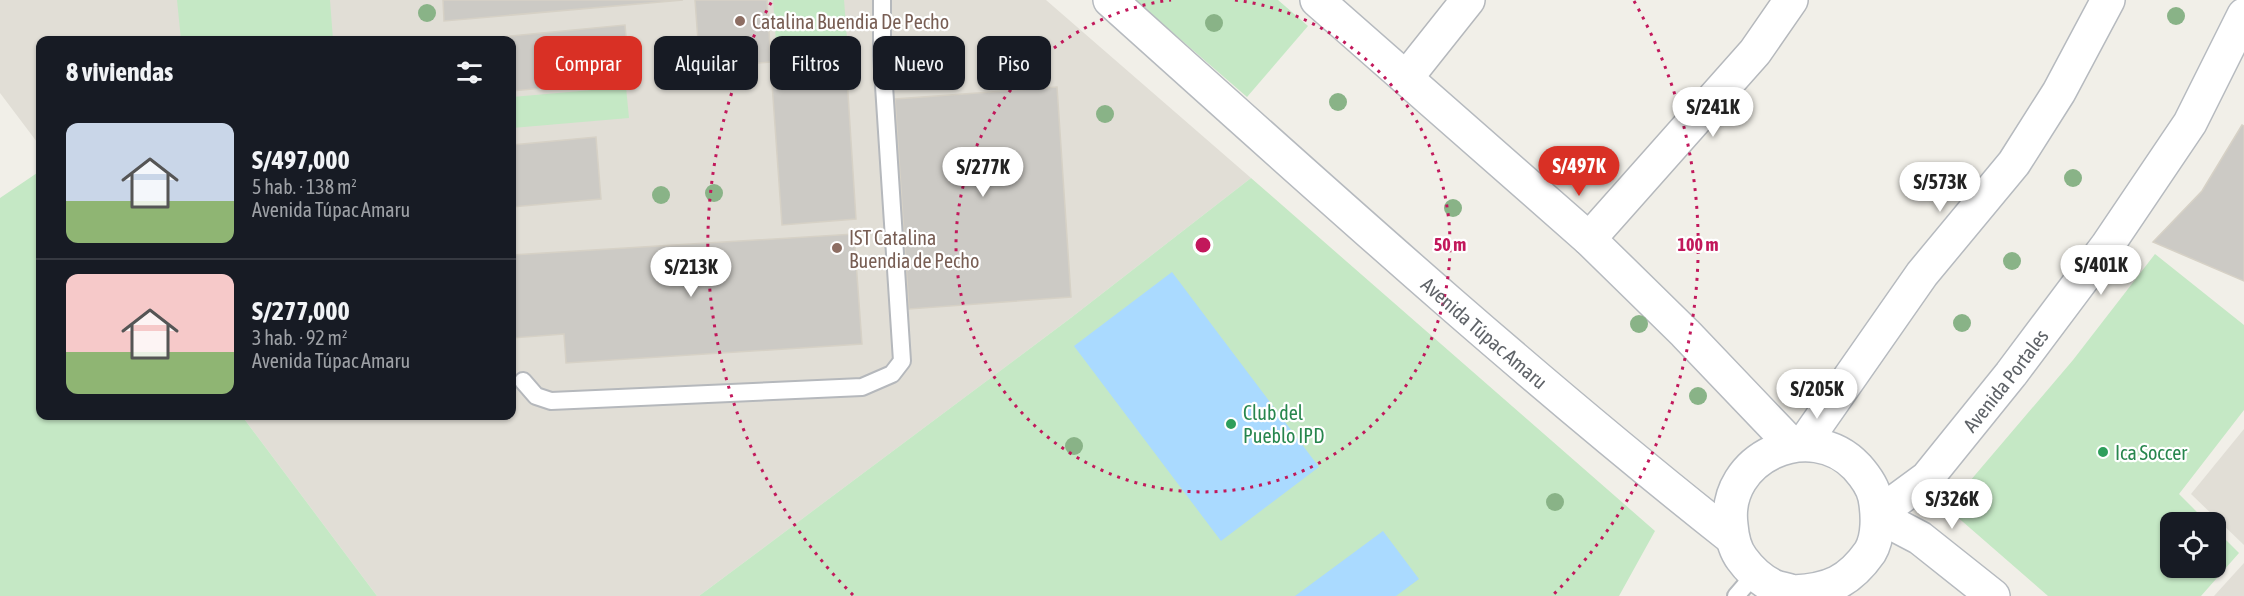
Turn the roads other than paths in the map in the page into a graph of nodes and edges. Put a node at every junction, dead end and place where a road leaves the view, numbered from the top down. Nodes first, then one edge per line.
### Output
1 (882, 0) edge
2 (1110, 0) edge
3 (1317, 0) edge
4 (1468, 0) edge
5 (1791, 0) edge
6 (2108, 0) edge
7 (2244, 15) edge
8 (1406, 78) junction
9 (1589, 239) junction
10 (523, 381) dead end
11 (1798, 444) junction
12 (1878, 515) junction
13 (1732, 538) junction
14 (1746, 585) edge
15 (1796, 594) edge
16 (1993, 596) edge

1 - 10 lane
2 - 13 main road, Avenida Túpac Amaru
3 - 8 main road
4 - 8 main road
5 - 9 main road
6 - 11 main road
7 - 12 main road, Avenida Portales
8 - 9 main road
9 - 11 main road
11 - 12 main road
11 - 13 main road
12 - 15 main road
12 - 16 main road
13 - 14 main road
14 - 15 main road

